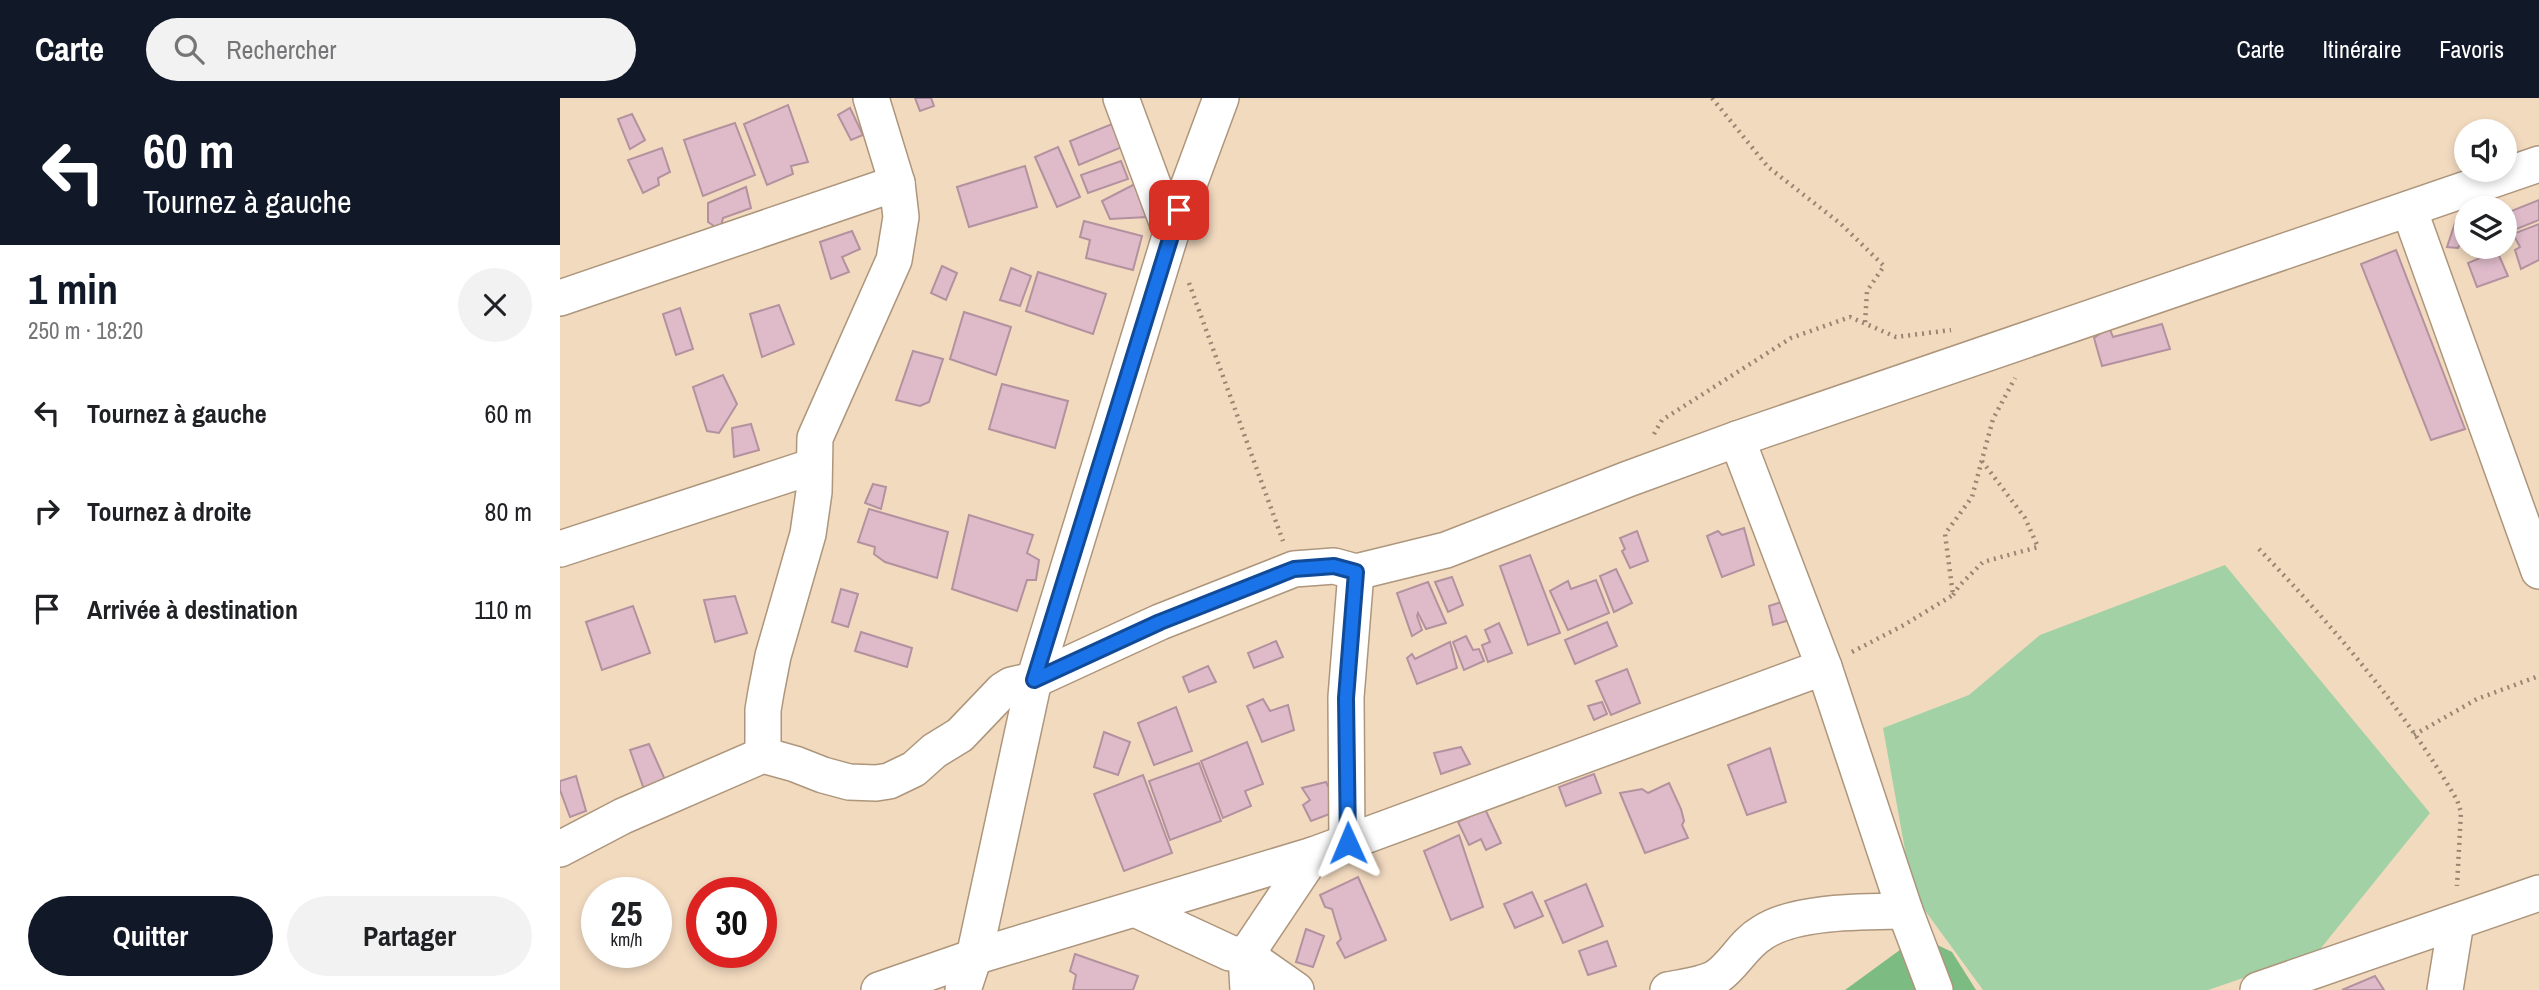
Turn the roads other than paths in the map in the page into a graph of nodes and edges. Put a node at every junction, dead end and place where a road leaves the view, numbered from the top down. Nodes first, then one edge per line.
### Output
1 (871, 98) edge
2 (1121, 98) edge
3 (1221, 98) edge
4 (2539, 164) edge
5 (897, 183) junction
6 (2409, 209) junction
7 (1171, 233) junction
8 (560, 298) edge
9 (1737, 439) junction
10 (814, 466) junction
11 (560, 549) edge
12 (2539, 571) edge
13 (1356, 572) junction
14 (1824, 667) junction
15 (1034, 680) junction
16 (764, 755) junction
17 (1348, 843) junction
18 (560, 849) edge
19 (1313, 855) junction
20 (2539, 892) edge
21 (1135, 909) junction
22 (1905, 911) junction
23 (2456, 922) junction
24 (1246, 955) junction
25 (974, 957) junction
26 (879, 990) edge
27 (963, 990) edge
28 (1248, 990) edge
29 (1296, 990) edge
30 (1668, 990) edge
31 (1936, 990) edge
32 (2258, 990) edge
33 (2445, 990) edge

1 - 5 street
2 - 7 street
3 - 7 street
4 - 6 street
5 - 8 street
5 - 10 street
6 - 9 street
6 - 12 street
7 - 15 street
9 - 13 street
9 - 14 street
10 - 11 street
10 - 16 street
13 - 15 street
13 - 17 street
14 - 17 street
14 - 22 street
15 - 16 street
15 - 25 street
16 - 18 street
17 - 19 street
19 - 21 street
19 - 24 street
20 - 23 street
21 - 24 street
21 - 25 street
22 - 30 street
22 - 31 street
23 - 32 street
23 - 33 street
24 - 28 street
24 - 29 street
25 - 26 street
25 - 27 street

